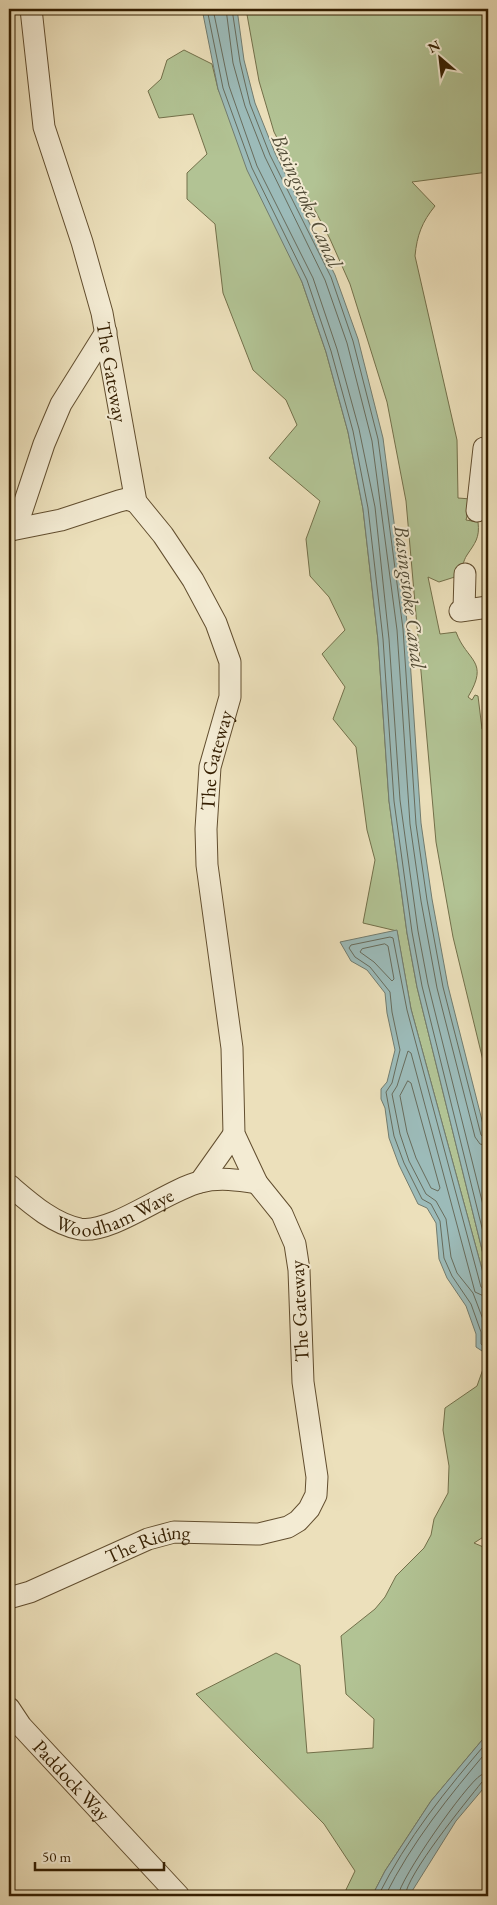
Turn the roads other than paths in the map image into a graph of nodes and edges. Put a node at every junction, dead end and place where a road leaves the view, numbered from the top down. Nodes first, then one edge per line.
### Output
1 (31, 9) edge
2 (106, 332) junction
3 (484, 448) dead end
4 (485, 479) edge
5 (136, 502) junction
6 (477, 511) dead end
7 (10, 531) edge
8 (465, 574) dead end
9 (488, 607) edge
10 (234, 1134) junction
11 (200, 1182) junction
12 (257, 1183) junction
13 (9, 1185) edge
14 (294, 1525) joint
15 (9, 1598) edge
16 (9, 1708) edge
17 (179, 1896) edge

1 - 2 street, The Gateway
2 - 5 street, The Gateway
2 - 7 street
3 - 4 street
4 - 6 street
5 - 7 street
5 - 10 street, The Gateway
8 - 9 street
10 - 11 street
10 - 12 street, The Gateway
11 - 12 street
11 - 13 street, Woodham Waye
12 - 14 street, The Gateway
14 - 15 street, The Riding
16 - 17 street, Paddock Way

